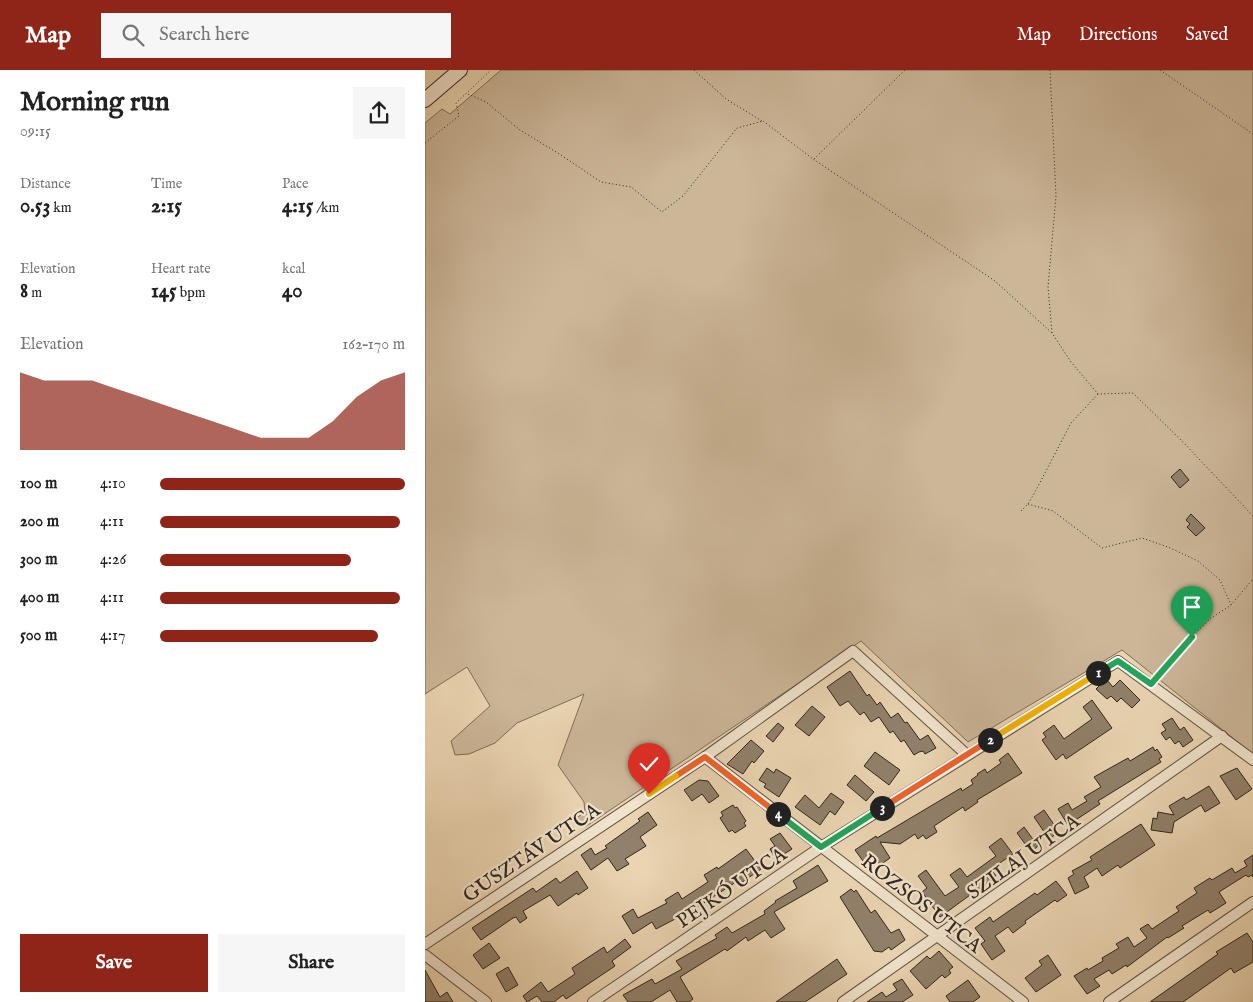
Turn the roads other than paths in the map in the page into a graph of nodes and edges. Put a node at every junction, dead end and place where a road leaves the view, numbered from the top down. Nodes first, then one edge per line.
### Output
1 (460, 70) edge
2 (425, 100) edge
3 (1222, 736) junction
4 (967, 754) junction
5 (705, 757) junction
6 (1253, 760) edge
7 (821, 847) junction
8 (1253, 902) edge
9 (937, 938) junction
10 (425, 944) edge
11 (425, 955) edge
12 (487, 1002) edge
13 (593, 1002) edge
14 (843, 1002) edge
15 (1023, 1002) edge
16 (1109, 1002) edge

1 - 2 main road
3 - 4 street, PEJKÓ UTCA
3 - 6 street
3 - 9 street, SZILAJ UTCA
4 - 5 street, GUSZTÁV UTCA
4 - 7 street, PEJKÓ UTCA
5 - 7 street, ROZSOS UTCA
5 - 10 street, GUSZTÁV UTCA
7 - 9 street, ROZSOS UTCA
7 - 13 street, PEJKÓ UTCA
8 - 16 street
9 - 14 street, SZILAJ UTCA
9 - 15 street, ROZSOS UTCA
11 - 12 street

